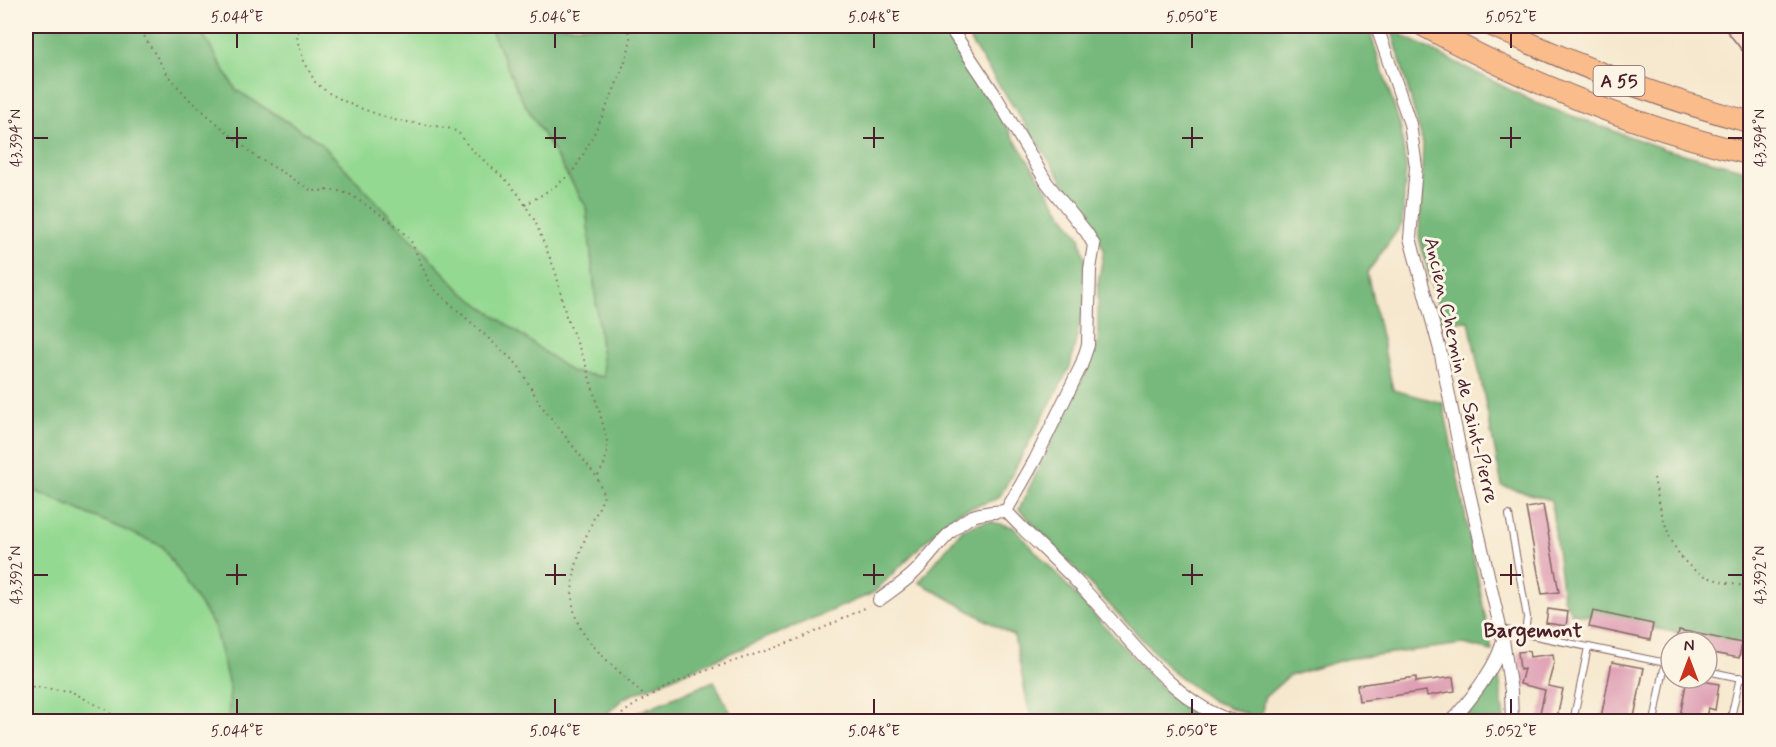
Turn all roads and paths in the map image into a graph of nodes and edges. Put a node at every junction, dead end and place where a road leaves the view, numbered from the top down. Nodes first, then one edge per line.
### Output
1 (138, 26) edge
2 (301, 26) edge
3 (624, 26) edge
4 (949, 26) edge
5 (1423, 26) edge
6 (1493, 26) edge
7 (1737, 27) edge
8 (1378, 30) dead end
9 (1750, 46) edge
10 (1750, 122) edge
11 (1750, 154) edge
12 (525, 205) junction
13 (597, 477) junction
14 (1654, 478) dead end
15 (1006, 511) junction
16 (1509, 515) dead end
17 (1750, 587) edge
18 (879, 600) joint
19 (1526, 634) junction
20 (1501, 635) junction
21 (1588, 647) junction
22 (1659, 661) edge
23 (1719, 673) edge
24 (1740, 677) junction
25 (1750, 680) edge
26 (26, 686) edge
27 (1662, 690) edge
28 (645, 698) junction
29 (119, 722) edge
30 (613, 722) edge
31 (1238, 722) edge
32 (1450, 722) edge
33 (1512, 722) edge
34 (1574, 722) edge
35 (1654, 722) edge
36 (1730, 722) edge

1 - 13 path
2 - 12 path
3 - 12 path
4 - 15 street
5 - 11 highway, A 55
6 - 10 highway, A 55
7 - 9 main road
8 - 20 street, Ancien Chemin de Saint-Pierre
12 - 13 path
13 - 28 path
14 - 17 path
15 - 18 street
15 - 31 street
16 - 19 lane
18 - 28 path
19 - 20 lane
19 - 21 lane
20 - 32 street
20 - 33 street, Ancien Chemin de Saint-Pierre
21 - 22 lane
21 - 34 lane
23 - 24 lane
24 - 25 lane
24 - 36 lane
26 - 29 path
27 - 35 lane
28 - 30 path

